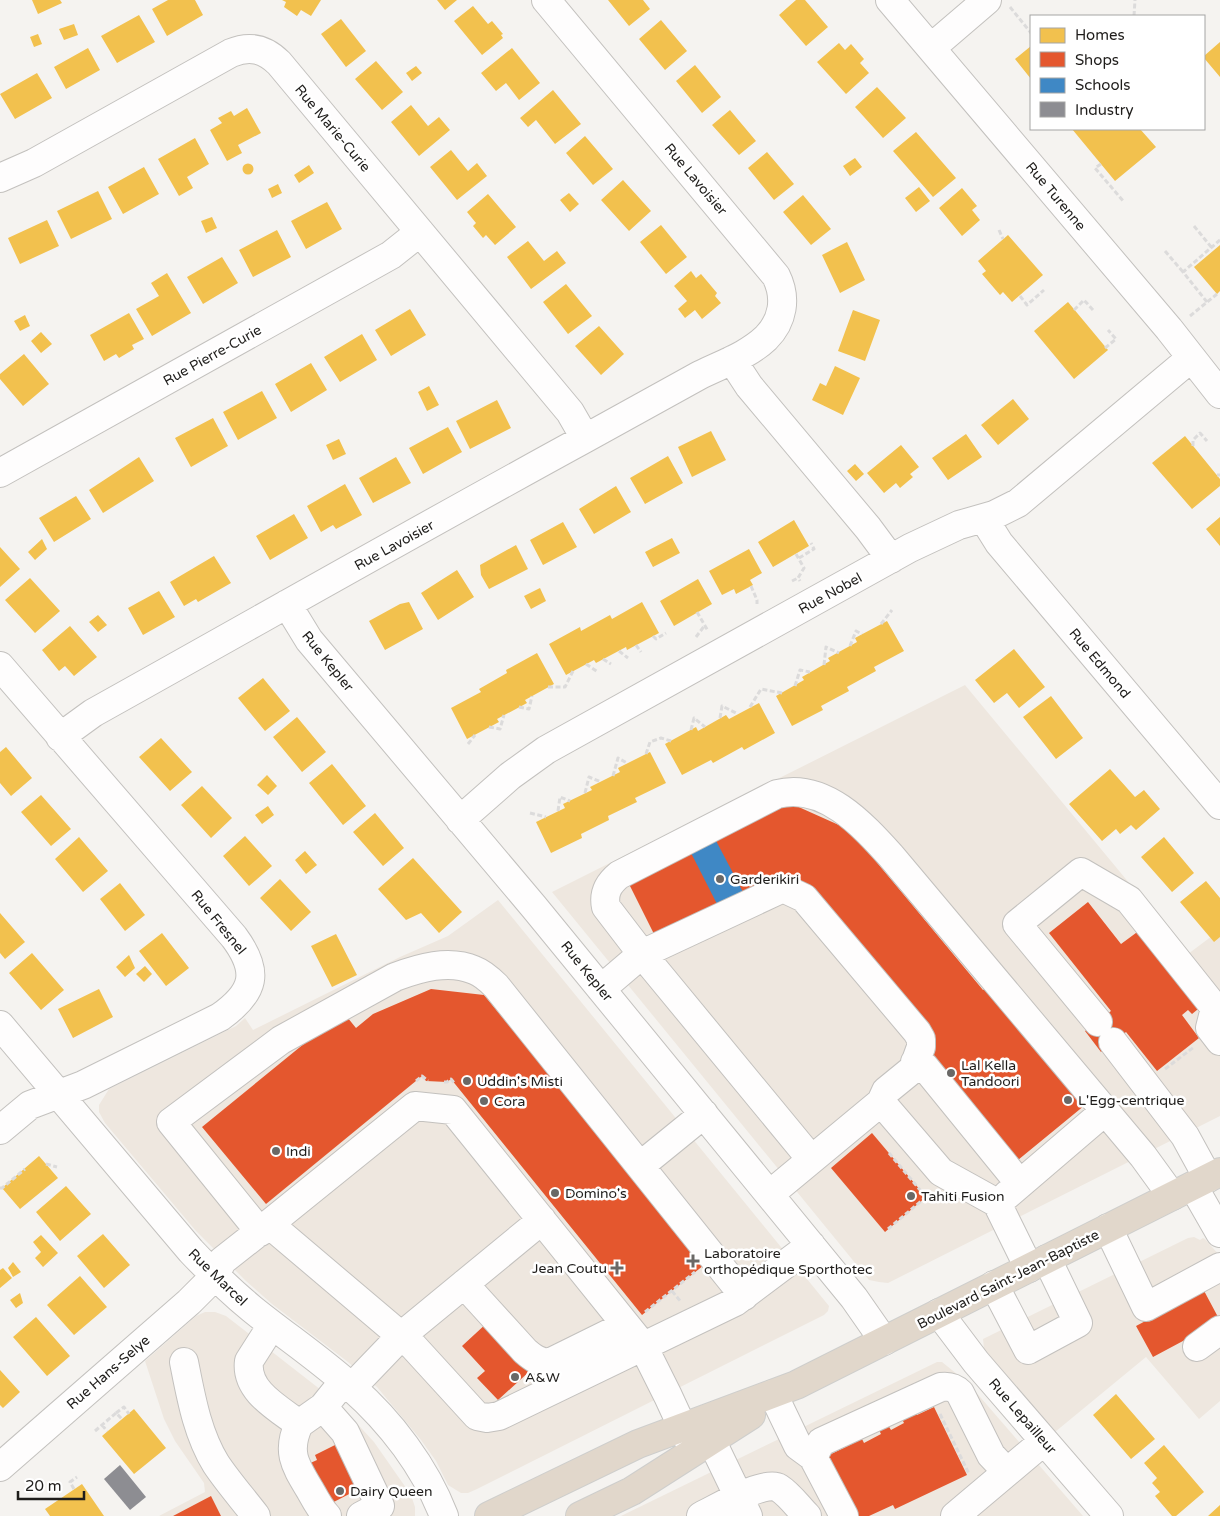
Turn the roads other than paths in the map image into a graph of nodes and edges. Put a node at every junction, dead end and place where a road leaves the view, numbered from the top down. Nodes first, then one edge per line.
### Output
1 (546, 0) edge
2 (890, 0) edge
3 (987, 0) edge
4 (931, 48) junction
5 (0, 178) edge
6 (420, 232) junction
7 (1192, 358) junction
8 (732, 360) junction
9 (1220, 394) edge
10 (585, 438) junction
11 (0, 473) edge
12 (984, 518) junction
13 (891, 559) junction
14 (287, 604) junction
15 (0, 666) edge
16 (60, 737) junction
17 (1220, 805) edge
18 (460, 820) junction
19 (642, 954) junction
20 (601, 989) junction
21 (0, 1025) edge
22 (1209, 1042) edge
23 (915, 1062) junction
24 (58, 1094) junction
25 (881, 1102) junction
26 (1104, 1112) junction
27 (704, 1114) junction
28 (0, 1130) edge
29 (811, 1160) junction
30 (640, 1166) junction
31 (1198, 1183) edge
32 (1020, 1184) junction
33 (770, 1194) junction
34 (997, 1203) junction
35 (542, 1220) junction
36 (265, 1228) junction
37 (1108, 1228) junction
38 (1220, 1233) edge
39 (811, 1245) junction
40 (1038, 1263) junction
41 (1220, 1267) edge
42 (214, 1276) junction
43 (464, 1284) junction
44 (994, 1285) junction
45 (744, 1296) junction
46 (939, 1313) junction
47 (272, 1326) junction
48 (626, 1326) junction
49 (1220, 1330) edge
50 (400, 1336) junction
51 (884, 1341) junction
52 (643, 1346) junction
53 (1197, 1347) dead end
54 (184, 1362) dead end
55 (348, 1384) junction
56 (781, 1393) junction
57 (323, 1407) junction
58 (299, 1424) junction
59 (697, 1435) junction
60 (1044, 1441) junction
61 (813, 1457) junction
62 (0, 1467) edge
63 (1007, 1472) junction
64 (743, 1507) edge
65 (241, 1508) edge
66 (594, 1513) edge
67 (1100, 1513) edge
68 (327, 1516) edge
69 (361, 1516) edge
70 (444, 1516) edge
71 (488, 1516) edge
72 (701, 1516) edge
73 (807, 1516) edge
74 (844, 1516) edge
75 (955, 1516) edge

1 - 8 street, Rue Lavoisier
2 - 4 street, Rue Turenne
3 - 4 street
4 - 7 street, Rue Turenne
5 - 6 street, Rue Marie-Curie
6 - 10 street, Rue Marie-Curie
6 - 11 street, Rue Pierre-Curie
7 - 9 street, Rue Turenne
7 - 12 street, Rue Nobel
8 - 10 street, Rue Lavoisier
8 - 13 street
10 - 14 street, Rue Lavoisier
12 - 13 street, Rue Nobel
12 - 17 street, Rue Edmond
13 - 18 street, Rue Nobel
14 - 16 street, Rue Lavoisier
14 - 18 street, Rue Kepler
15 - 16 street, Rue Fresnel
16 - 24 street, Rue Fresnel
18 - 20 street, Rue Kepler
19 - 20 street
19 - 23 street
19 - 26 street
19 - 29 street
20 - 27 street, Rue Kepler
21 - 24 street, Rue Marcel
22 - 31 street
23 - 25 street
23 - 32 street
24 - 28 street, Rue Fresnel
24 - 42 street, Rue Marcel
25 - 29 street
25 - 34 street
26 - 31 street
26 - 32 street
27 - 30 street
27 - 33 street, Rue Kepler
29 - 33 street
30 - 36 street
30 - 45 street
31 - 37 highway, Boulevard Saint-Jean-Baptiste
31 - 38 street
32 - 34 street
33 - 39 street, Rue Kepler
34 - 40 street
35 - 36 street, Rue Hans-Selye
35 - 43 street
35 - 48 street, Rue Hans-Selye
36 - 42 street, Rue Hans-Selye
36 - 50 street
37 - 40 highway, Boulevard Saint-Jean-Baptiste
37 - 41 street
39 - 45 street
39 - 51 street, Rue Kepler
40 - 44 highway, Boulevard Saint-Jean-Baptiste
40 - 44 street
42 - 47 street, Rue Marcel
42 - 62 street, Rue Hans-Selye
43 - 48 street
43 - 50 street
44 - 46 highway, Boulevard Saint-Jean-Baptiste
45 - 52 street
46 - 51 highway, Boulevard Saint-Jean-Baptiste
46 - 60 street, Rue Lepailleur
47 - 55 street, Rue Marcel
47 - 58 street
48 - 52 street, Rue Hans-Selye
49 - 53 street
50 - 52 street
50 - 55 street
51 - 56 highway, Boulevard Saint-Jean-Baptiste
52 - 59 street, Rue Hans-Selye
54 - 65 street
55 - 57 street
55 - 70 street, Rue Marcel
56 - 59 highway, Boulevard Saint-Jean-Baptiste
56 - 61 street
57 - 58 street
57 - 69 street
58 - 68 street
59 - 64 street, Rue Hans-Selye
59 - 66 highway, Boulevard Saint-Jean-Baptiste
59 - 71 highway, Boulevard Saint-Jean-Baptiste
60 - 63 street
60 - 67 street, Rue Lepailleur
61 - 63 street
61 - 74 street
63 - 75 street
64 - 72 street
64 - 73 street

